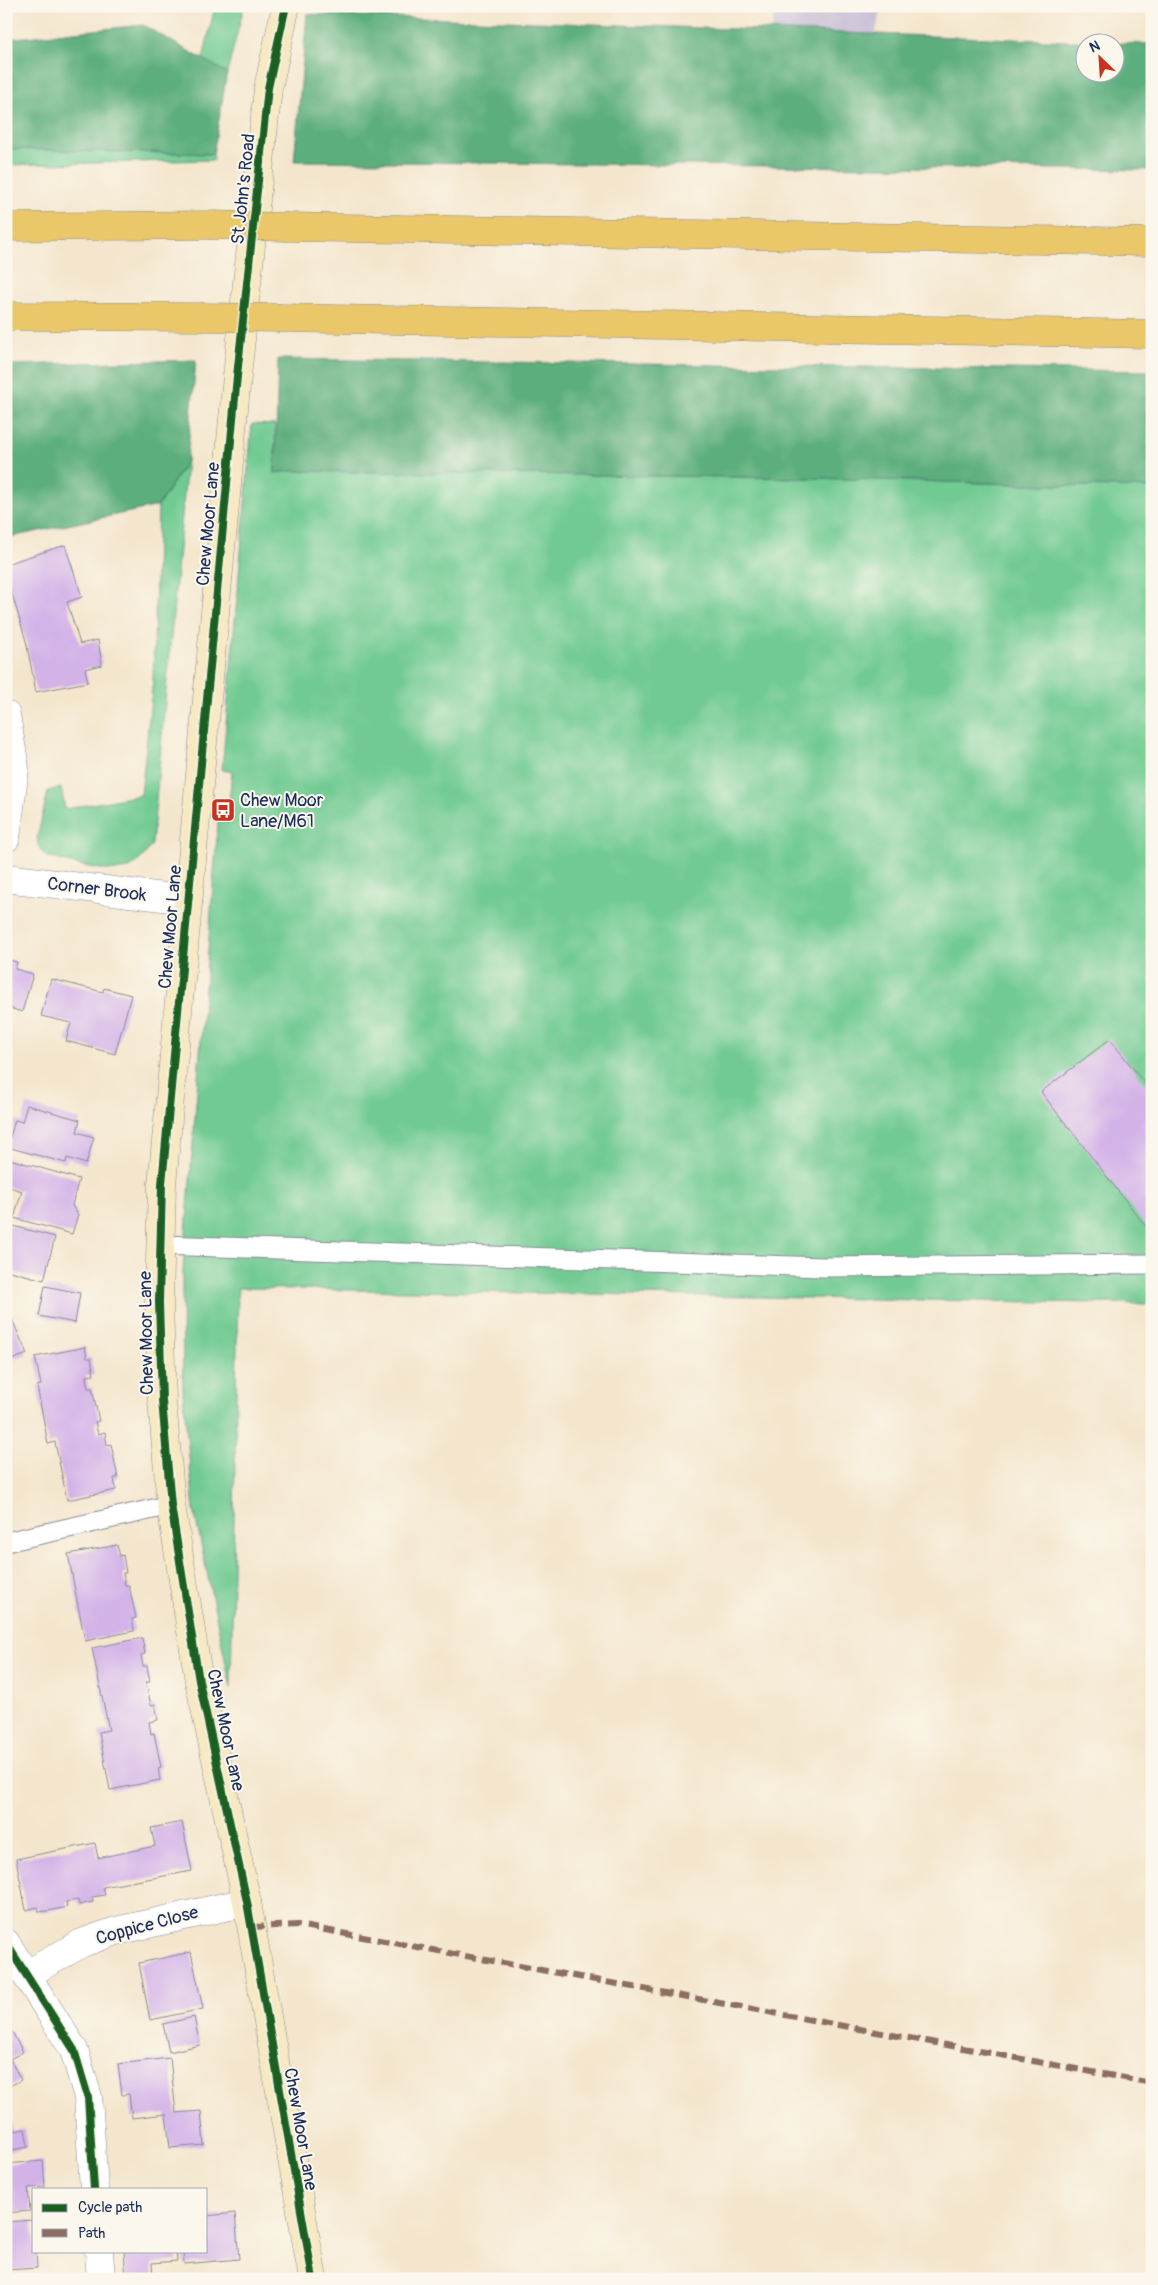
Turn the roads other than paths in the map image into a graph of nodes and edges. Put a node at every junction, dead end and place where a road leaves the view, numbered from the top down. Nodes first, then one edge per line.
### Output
1 (286, 6) edge
2 (6, 227) edge
3 (1152, 242) edge
4 (6, 316) edge
5 (1152, 334) edge
6 (236, 376) joint
7 (6, 715) edge
8 (6, 838) edge
9 (6, 878) edge
10 (188, 900) junction
11 (160, 1246) junction
12 (1152, 1264) edge
13 (171, 1505) junction
14 (6, 1542) edge
15 (247, 1902) junction
16 (6, 1943) edge
17 (26, 1975) junction
18 (94, 2188) edge
19 (99, 2252) edge
20 (101, 2279) edge
21 (313, 2279) edge

1 - 6 street, St John's Road
2 - 3 highway, bridge
4 - 5 highway, bridge
6 - 10 street, Chew Moor Lane
7 - 8 street
9 - 10 street, Corner Brook
10 - 11 street, Chew Moor Lane
11 - 12 lane
11 - 13 street, Chew Moor Lane
13 - 14 lane
13 - 15 street, Chew Moor Lane
15 - 17 street, Coppice Close
15 - 21 street, Chew Moor Lane
16 - 17 street
17 - 18 street
19 - 20 street

